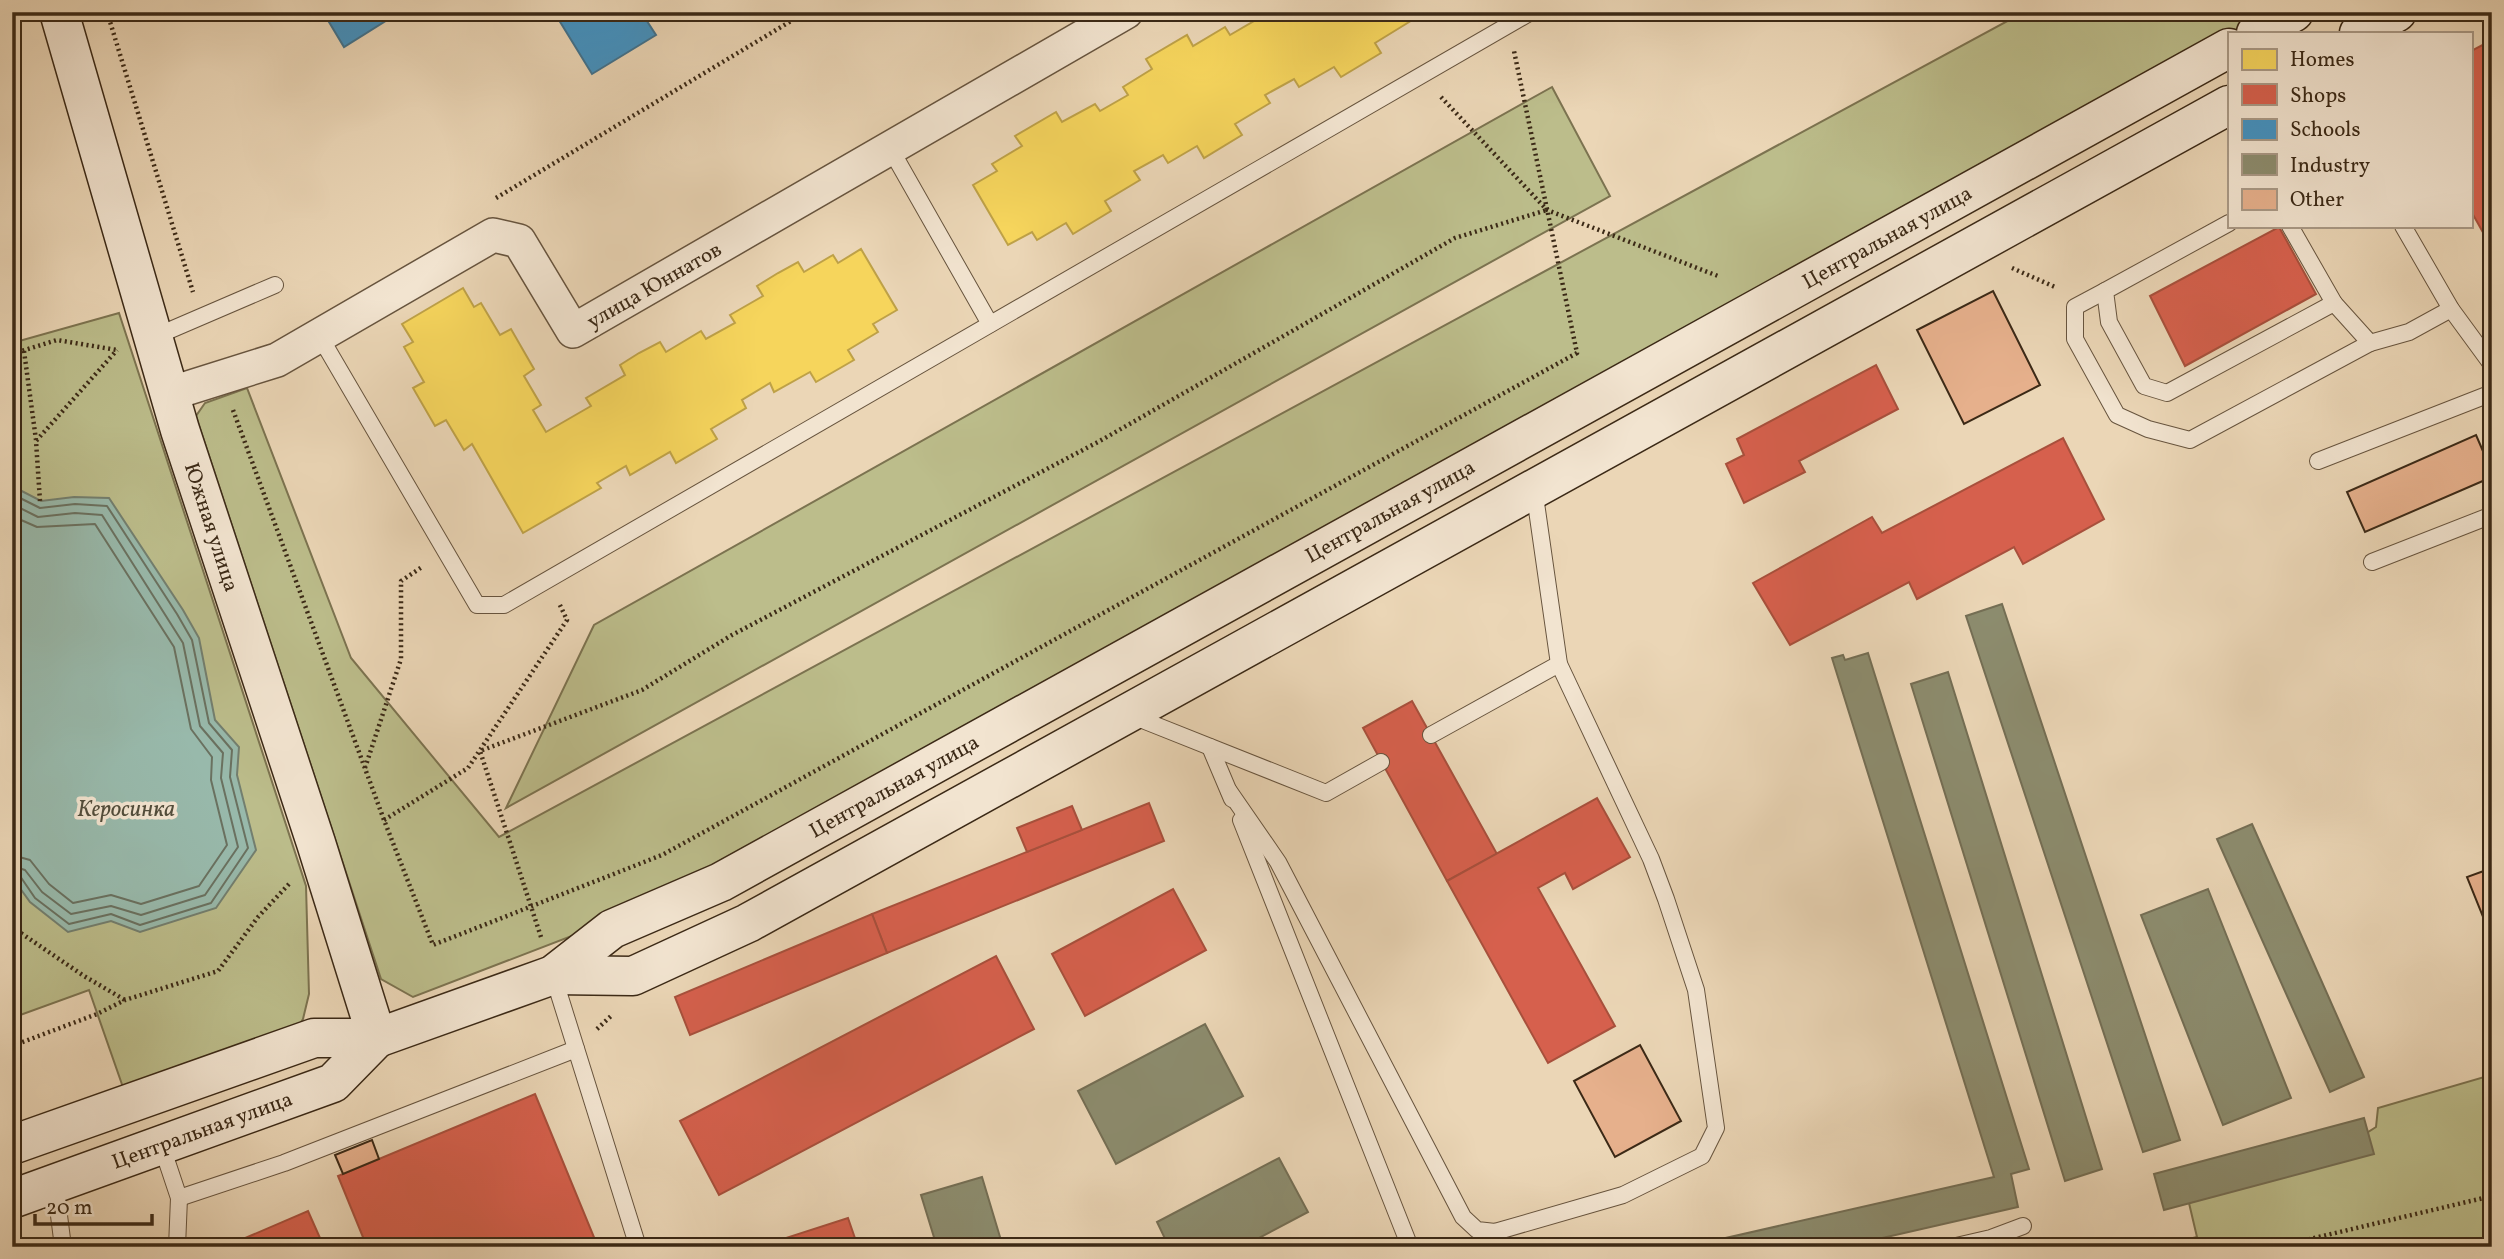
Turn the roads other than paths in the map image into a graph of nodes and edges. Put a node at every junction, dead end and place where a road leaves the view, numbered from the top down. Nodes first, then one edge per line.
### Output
1 (59, 12) edge
2 (1126, 12) edge
3 (1531, 12) edge
4 (2294, 12) edge
5 (2397, 12) edge
6 (2258, 32) edge
7 (2361, 32) edge
8 (2228, 49) edge
9 (2228, 106) edge
10 (890, 148) junction
11 (2228, 224) edge
12 (2291, 228) edge
13 (2404, 228) edge
14 (275, 285) dead end
15 (2105, 291) junction
16 (2334, 303) junction
17 (2451, 309) junction
18 (990, 324) junction
19 (319, 335) junction
20 (154, 337) junction
21 (2370, 343) junction
22 (2492, 365) edge
23 (2492, 393) edge
24 (169, 394) junction
25 (1511, 445) junction
26 (2318, 461) dead end
27 (1534, 489) junction
28 (2492, 515) edge
29 (2372, 562) dead end
30 (1559, 664) junction
31 (1128, 714) junction
32 (1431, 735) dead end
33 (1210, 747) junction
34 (1381, 762) dead end
35 (1229, 791) junction
36 (553, 975) junction
37 (377, 1038) junction
38 (576, 1049) junction
39 (161, 1144) junction
40 (12, 1145) edge
41 (55, 1184) junction
42 (179, 1198) junction
43 (12, 1199) edge
44 (2023, 1226) dead end
45 (63, 1247) edge
46 (177, 1247) edge
47 (639, 1247) edge
48 (1410, 1247) edge
49 (1952, 1247) edge

1 - 20 main road, Южная улица
2 - 10 street, улица Юннатов
3 - 18 lane
4 - 6 main road
5 - 7 main road
8 - 25 main road, Центральная улица
9 - 27 main road, Центральная улица
10 - 18 lane
10 - 19 street, улица Юннатов
11 - 15 lane
12 - 16 lane
13 - 17 lane
14 - 20 lane
15 - 16 lane
15 - 21 lane
16 - 21 lane
17 - 21 lane
17 - 22 lane
18 - 19 lane
19 - 24 street, улица Юннатов
20 - 24 main road, Южная улица
23 - 26 lane
24 - 37 main road, Южная улица
25 - 27 main road
25 - 36 main road, Центральная улица
27 - 30 lane
27 - 31 main road, Центральная улица
28 - 29 lane
30 - 32 lane
30 - 35 lane
31 - 33 lane
31 - 36 main road, Центральная улица
33 - 34 lane
33 - 35 lane
35 - 48 lane
36 - 37 main road, Центральная улица
36 - 38 lane
37 - 39 main road, Центральная улица
37 - 40 main road, Центральная улица
38 - 42 lane
38 - 47 lane
39 - 41 main road, Центральная улица
39 - 42 lane
41 - 43 main road, Центральная улица
41 - 45 lane
42 - 46 lane
44 - 49 lane

